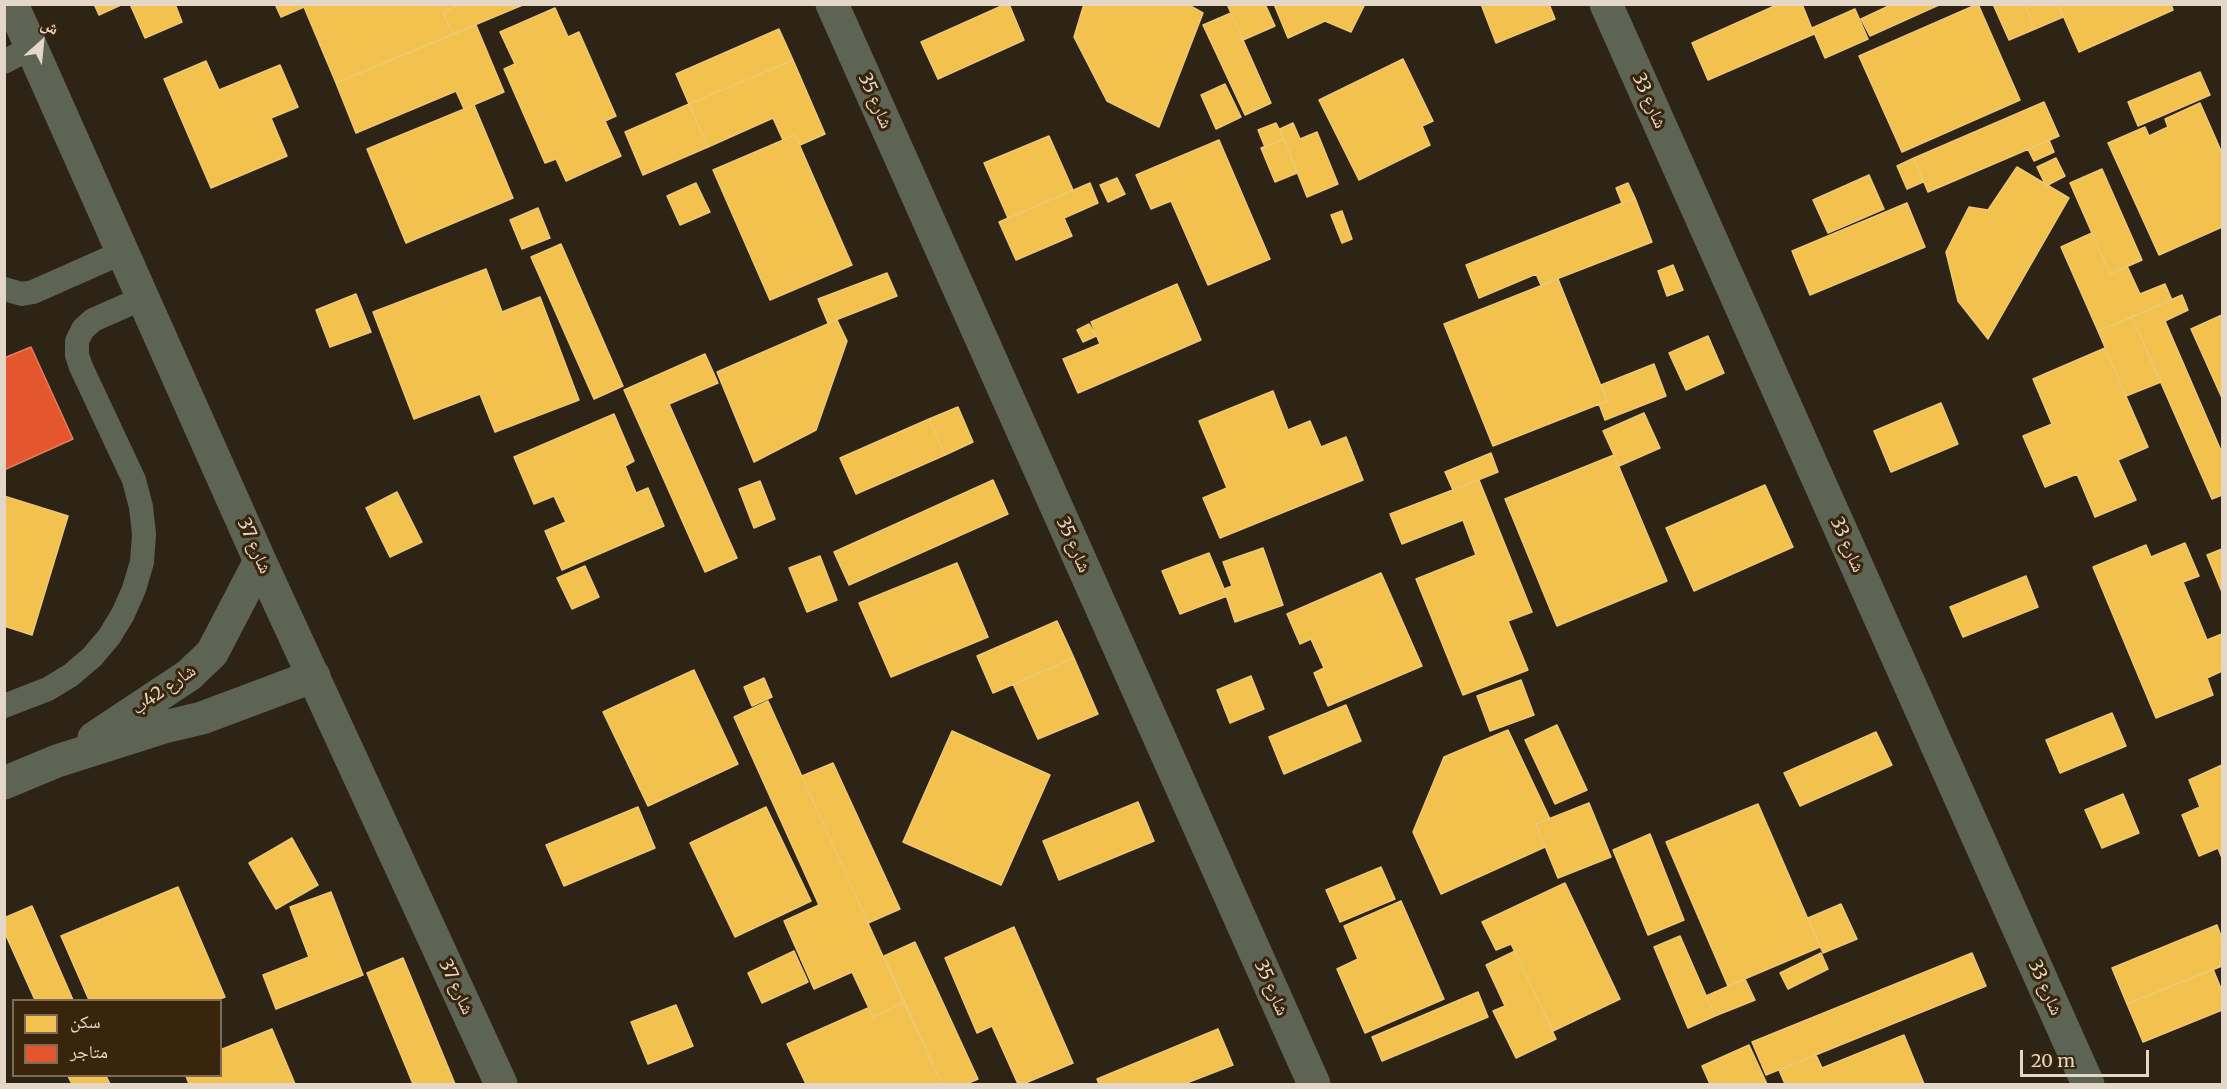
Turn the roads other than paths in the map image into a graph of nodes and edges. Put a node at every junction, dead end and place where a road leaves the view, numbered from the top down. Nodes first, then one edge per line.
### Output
1 (12, 4) edge
2 (832, 4) edge
3 (1606, 4) edge
4 (17, 55) edge
5 (121, 253) junction
6 (4, 289) edge
7 (143, 298) junction
8 (260, 561) junction
9 (314, 676) junction
10 (4, 706) edge
11 (57, 761) junction
12 (4, 783) edge
13 (501, 1084) edge
14 (1314, 1084) edge
15 (2088, 1084) edge

1 - 4 street, شارع 37
2 - 14 street, شارع 35
3 - 15 street, شارع 33
4 - 5 street, شارع 37
5 - 6 lane
5 - 7 street, شارع 37
7 - 8 street, شارع 37
7 - 10 lane
8 - 9 street, شارع 37
8 - 11 street, شارع 42ب
9 - 11 street, شارع 42ب
9 - 13 street, شارع 37
11 - 12 street, شارع 42ب

